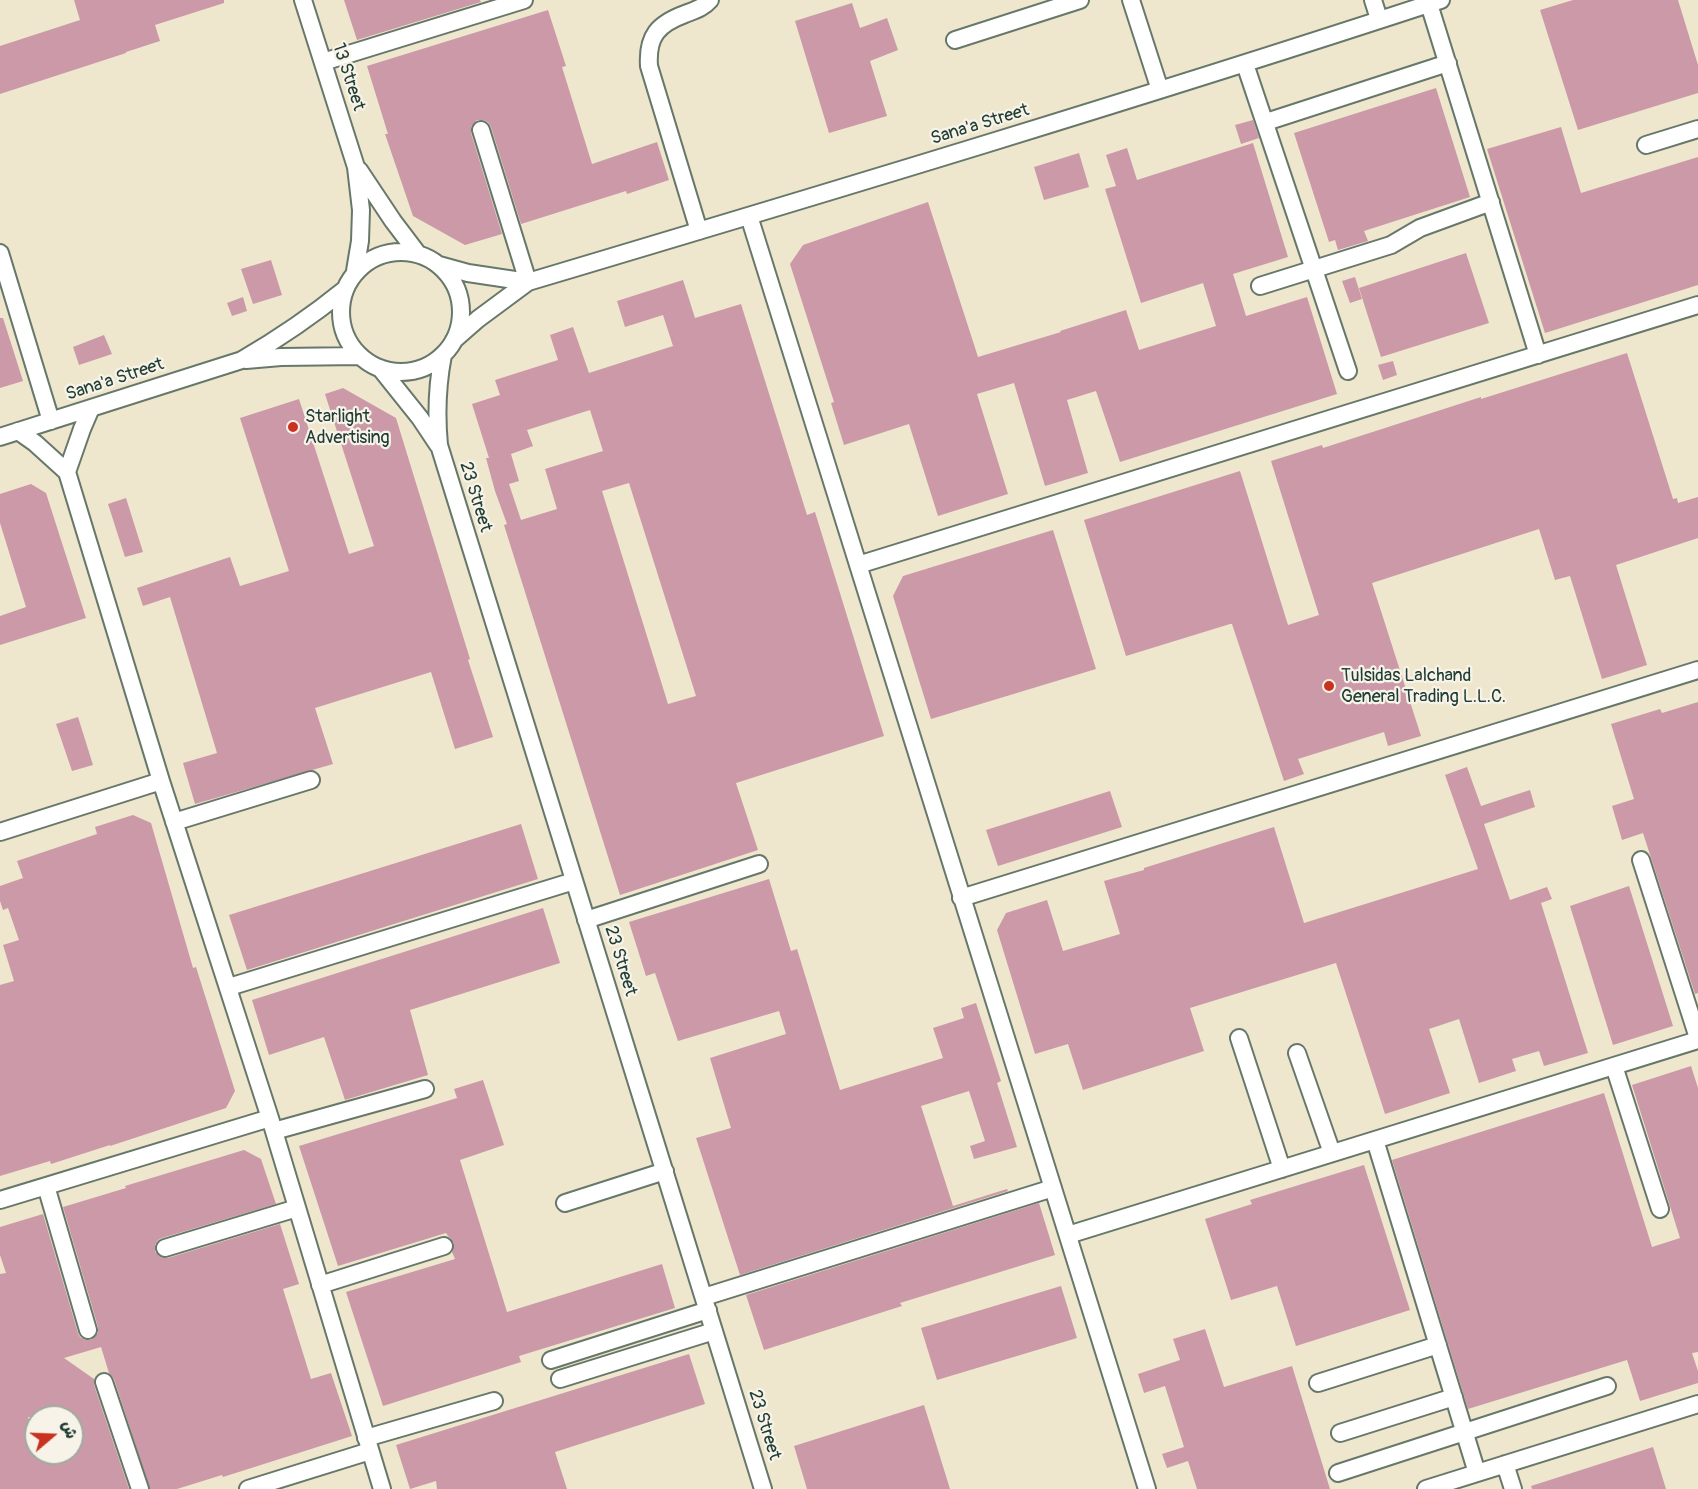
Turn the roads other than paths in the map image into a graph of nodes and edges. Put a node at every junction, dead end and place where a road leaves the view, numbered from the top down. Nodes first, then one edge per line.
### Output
1 (303, 0) edge
2 (524, 0) edge
3 (710, 0) edge
4 (1080, 0) edge
5 (1131, 0) edge
6 (1373, 0) edge
7 (1435, 2) edge
8 (1379, 19) junction
9 (955, 40) dead end
10 (323, 62) junction
11 (1448, 63) junction
12 (1245, 64) junction
13 (1160, 90) junction
14 (1266, 122) junction
15 (1698, 129) edge
16 (481, 130) dead end
17 (1646, 145) dead end
18 (356, 166) junction
19 (1491, 202) junction
20 (749, 216) junction
21 (699, 231) junction
22 (0, 253) edge
23 (418, 254) junction
24 (439, 265) junction
25 (1314, 269) junction
26 (355, 271) junction
27 (528, 282) junction
28 (1260, 286) dead end
29 (344, 290) junction
30 (1698, 305) edge
31 (454, 340) junction
32 (443, 355) junction
33 (1538, 355) junction
34 (360, 356) junction
35 (242, 360) junction
36 (380, 368) junction
37 (1348, 371) dead end
38 (91, 408) junction
39 (51, 421) junction
40 (18, 431) junction
41 (0, 437) edge
42 (439, 445) junction
43 (68, 472) junction
44 (858, 565) junction
45 (1698, 670) edge
46 (311, 780) dead end
47 (161, 781) junction
48 (174, 822) junction
49 (0, 832) edge
50 (1641, 860) dead end
51 (759, 864) dead end
52 (574, 881) junction
53 (961, 898) junction
54 (586, 920) junction
55 (229, 987) junction
56 (1239, 1038) dead end
57 (1698, 1039) edge
58 (1297, 1053) dead end
59 (1614, 1066) junction
60 (425, 1089) dead end
61 (272, 1124) junction
62 (1375, 1140) junction
63 (1332, 1153) junction
64 (1281, 1169) junction
65 (665, 1171) junction
66 (46, 1186) junction
67 (1053, 1188) junction
68 (0, 1200) edge
69 (565, 1203) dead end
70 (297, 1208) junction
71 (1660, 1209) dead end
72 (1068, 1235) junction
73 (444, 1246) dead end
74 (165, 1248) dead end
75 (320, 1285) junction
76 (706, 1303) junction
77 (88, 1330) dead end
78 (714, 1331) junction
79 (1438, 1345) junction
80 (551, 1360) dead end
81 (560, 1378) dead end
82 (104, 1382) dead end
83 (1318, 1383) dead end
84 (1607, 1386) dead end
85 (1454, 1397) junction
86 (494, 1401) dead end
87 (1698, 1404) edge
88 (1465, 1432) junction
89 (1340, 1433) dead end
90 (368, 1445) junction
91 (1505, 1464) junction
92 (1338, 1473) dead end
93 (1477, 1473) junction
94 (140, 1489) edge
95 (248, 1489) edge
96 (382, 1489) edge
97 (763, 1489) edge
98 (1147, 1489) edge
99 (1426, 1489) edge
100 (1514, 1489) edge

1 - 10 street, 13 Street
2 - 10 street
3 - 21 street
4 - 9 street
5 - 13 street
6 - 8 street
7 - 8 street, Sana'a Street
7 - 11 street
8 - 12 street, Sana'a Street
10 - 18 street, 13 Street
11 - 14 street
11 - 19 street
12 - 13 street, Sana'a Street
12 - 14 street
13 - 20 street, Sana'a Street
14 - 25 street
15 - 17 street
16 - 27 street
18 - 23 street, 13 Street
18 - 26 street, 13 Street
19 - 25 street
19 - 33 street
20 - 21 street, Sana'a Street
20 - 44 street
21 - 27 street, Sana'a Street
22 - 39 street
23 - 24 street
23 - 26 street
24 - 27 street, Sana'a Street
24 - 31 street
25 - 28 street
25 - 37 street
26 - 29 street
27 - 31 street, Sana'a Street
29 - 34 street
29 - 35 street, Sana'a Street
30 - 33 street
31 - 32 street
32 - 36 street
32 - 42 street, 23 Street
33 - 44 street
34 - 35 street, Sana'a Street
34 - 36 street
35 - 38 street, Sana'a Street
36 - 42 street, 23 Street
38 - 39 street, Sana'a Street
38 - 43 street
39 - 40 street, Sana'a Street
40 - 41 street, Sana'a Street
40 - 43 street
42 - 52 street, 23 Street
43 - 47 street
44 - 53 street
45 - 53 street
46 - 48 street
47 - 48 street
47 - 49 street
48 - 55 street
50 - 57 street
51 - 54 street
52 - 54 street, 23 Street
52 - 55 street
53 - 67 street
54 - 65 street, 23 Street
55 - 61 street
56 - 64 street
57 - 59 street
58 - 63 street
59 - 62 street
59 - 71 street
60 - 61 street
61 - 66 street
61 - 70 street
62 - 63 street
62 - 79 street
63 - 64 street
64 - 72 street
65 - 69 street
65 - 76 street, 23 Street
66 - 68 street
66 - 77 street
67 - 72 street
67 - 76 street
70 - 74 street
70 - 75 street
72 - 98 street
73 - 75 street
75 - 90 street
76 - 78 street, 23 Street
76 - 80 street
78 - 81 street
78 - 97 street, 23 Street
79 - 83 street
79 - 85 street
82 - 94 street
84 - 88 street
85 - 88 street
85 - 89 street
86 - 90 street
87 - 91 street
88 - 92 street
88 - 93 street
90 - 95 street
90 - 96 street
91 - 93 street
91 - 100 street
93 - 99 street

